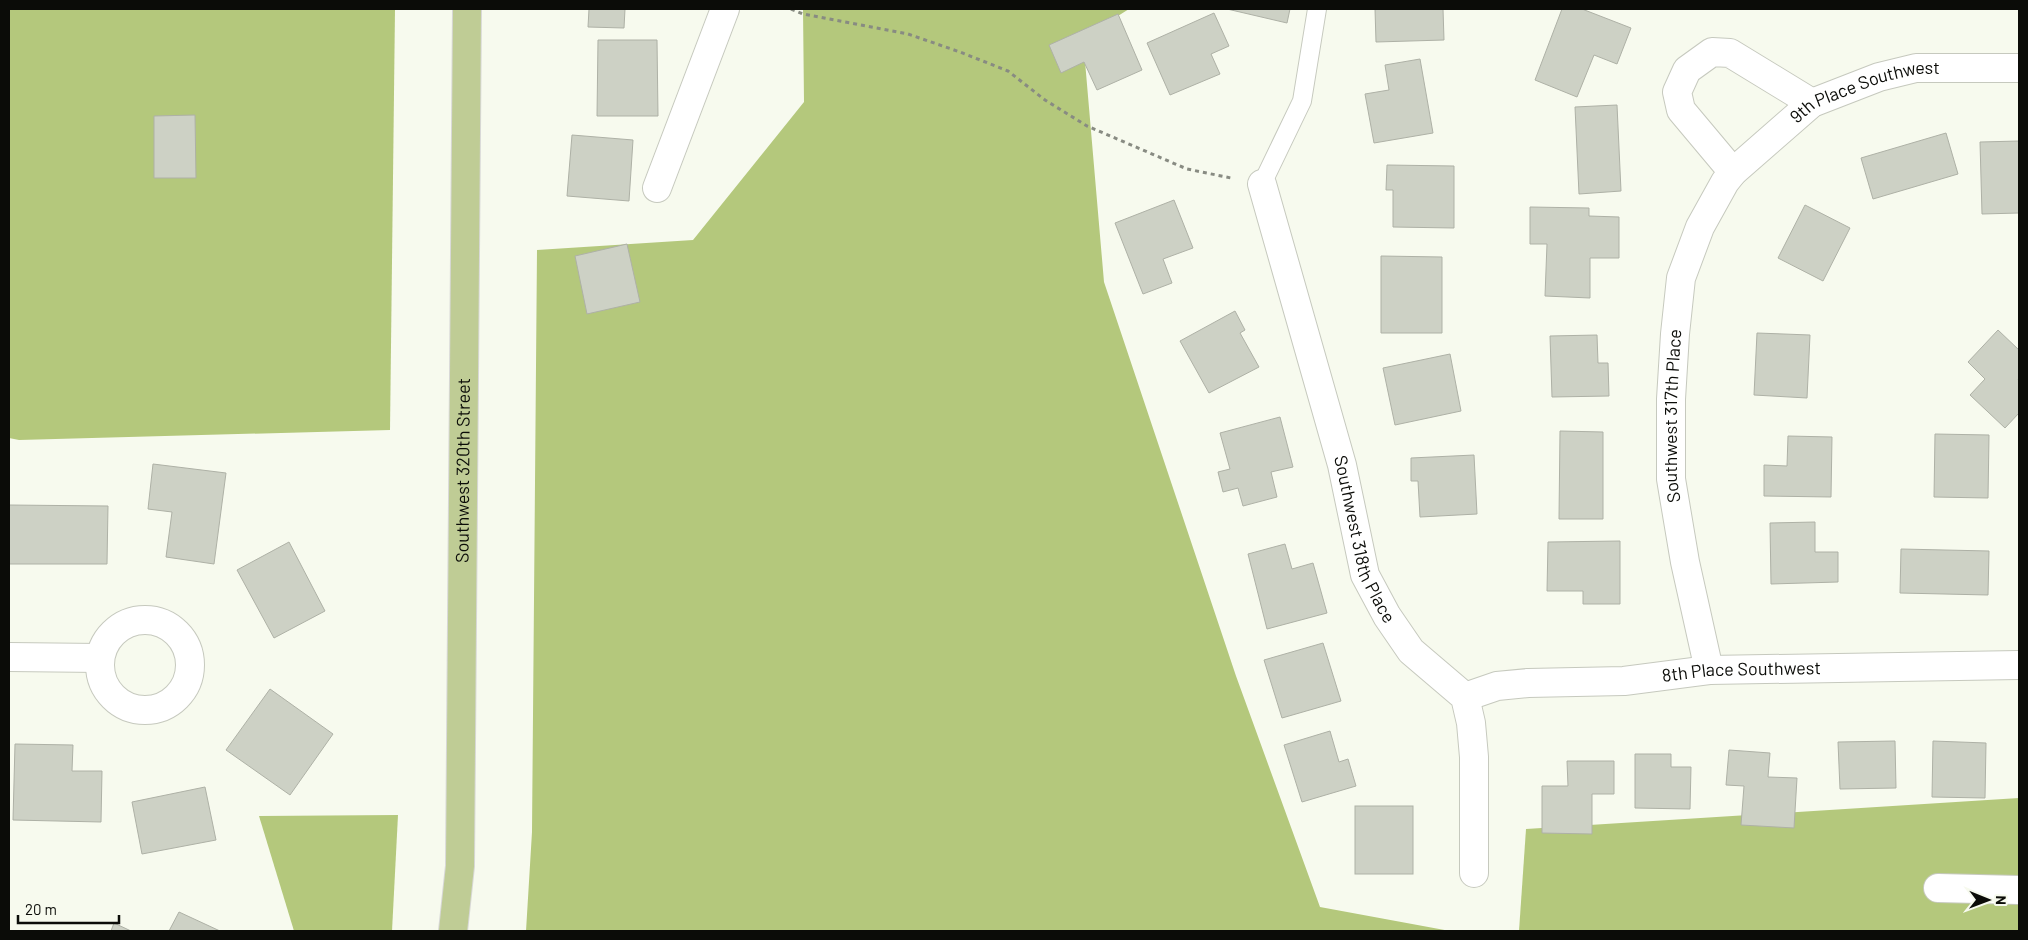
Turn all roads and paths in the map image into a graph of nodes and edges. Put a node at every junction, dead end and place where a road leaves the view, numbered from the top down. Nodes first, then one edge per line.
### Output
1 (467, 9) edge
2 (725, 9) edge
3 (791, 9) edge
4 (1317, 9) edge
5 (2019, 68) edge
6 (1812, 103) junction
7 (1733, 172) junction
8 (1262, 184) junction
9 (657, 188) dead end
10 (9, 657) edge
11 (100, 658) dead end
12 (2019, 665) edge
13 (1708, 670) junction
14 (1465, 697) junction
15 (1474, 873) dead end
16 (1938, 888) dead end
17 (2019, 890) edge
18 (453, 931) edge

1 - 18 main road, Southwest 320th Street
2 - 9 street
3 - 8 path
4 - 8 lane
5 - 6 street, 9th Place Southwest
6 - 7 street, 9th Place Southwest
6 - 7 street
7 - 13 street, Southwest 317th Place
8 - 14 street, Southwest 318th Place
10 - 11 street
12 - 13 street, 8th Place Southwest
13 - 14 street, 8th Place Southwest
14 - 15 street
16 - 17 street

